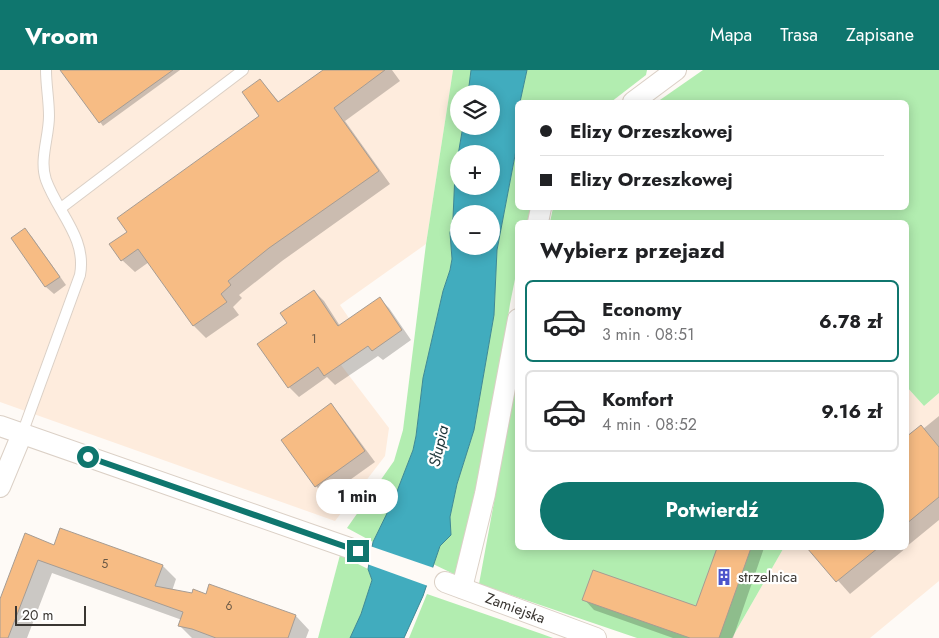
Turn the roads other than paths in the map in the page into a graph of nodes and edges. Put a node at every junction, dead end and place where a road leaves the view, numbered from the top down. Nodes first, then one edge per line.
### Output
1 (46, 70) edge
2 (243, 70) edge
3 (676, 70) edge
4 (636, 100) edge
5 (61, 208) junction
6 (515, 335) edge
7 (0, 426) edge
8 (22, 434) junction
9 (0, 487) edge
10 (358, 551) dead end
11 (596, 638) edge

1 - 5 lane
2 - 5 lane
3 - 4 street
5 - 8 lane
6 - 11 street, Zamiejska
7 - 8 street
8 - 9 street
8 - 10 street

